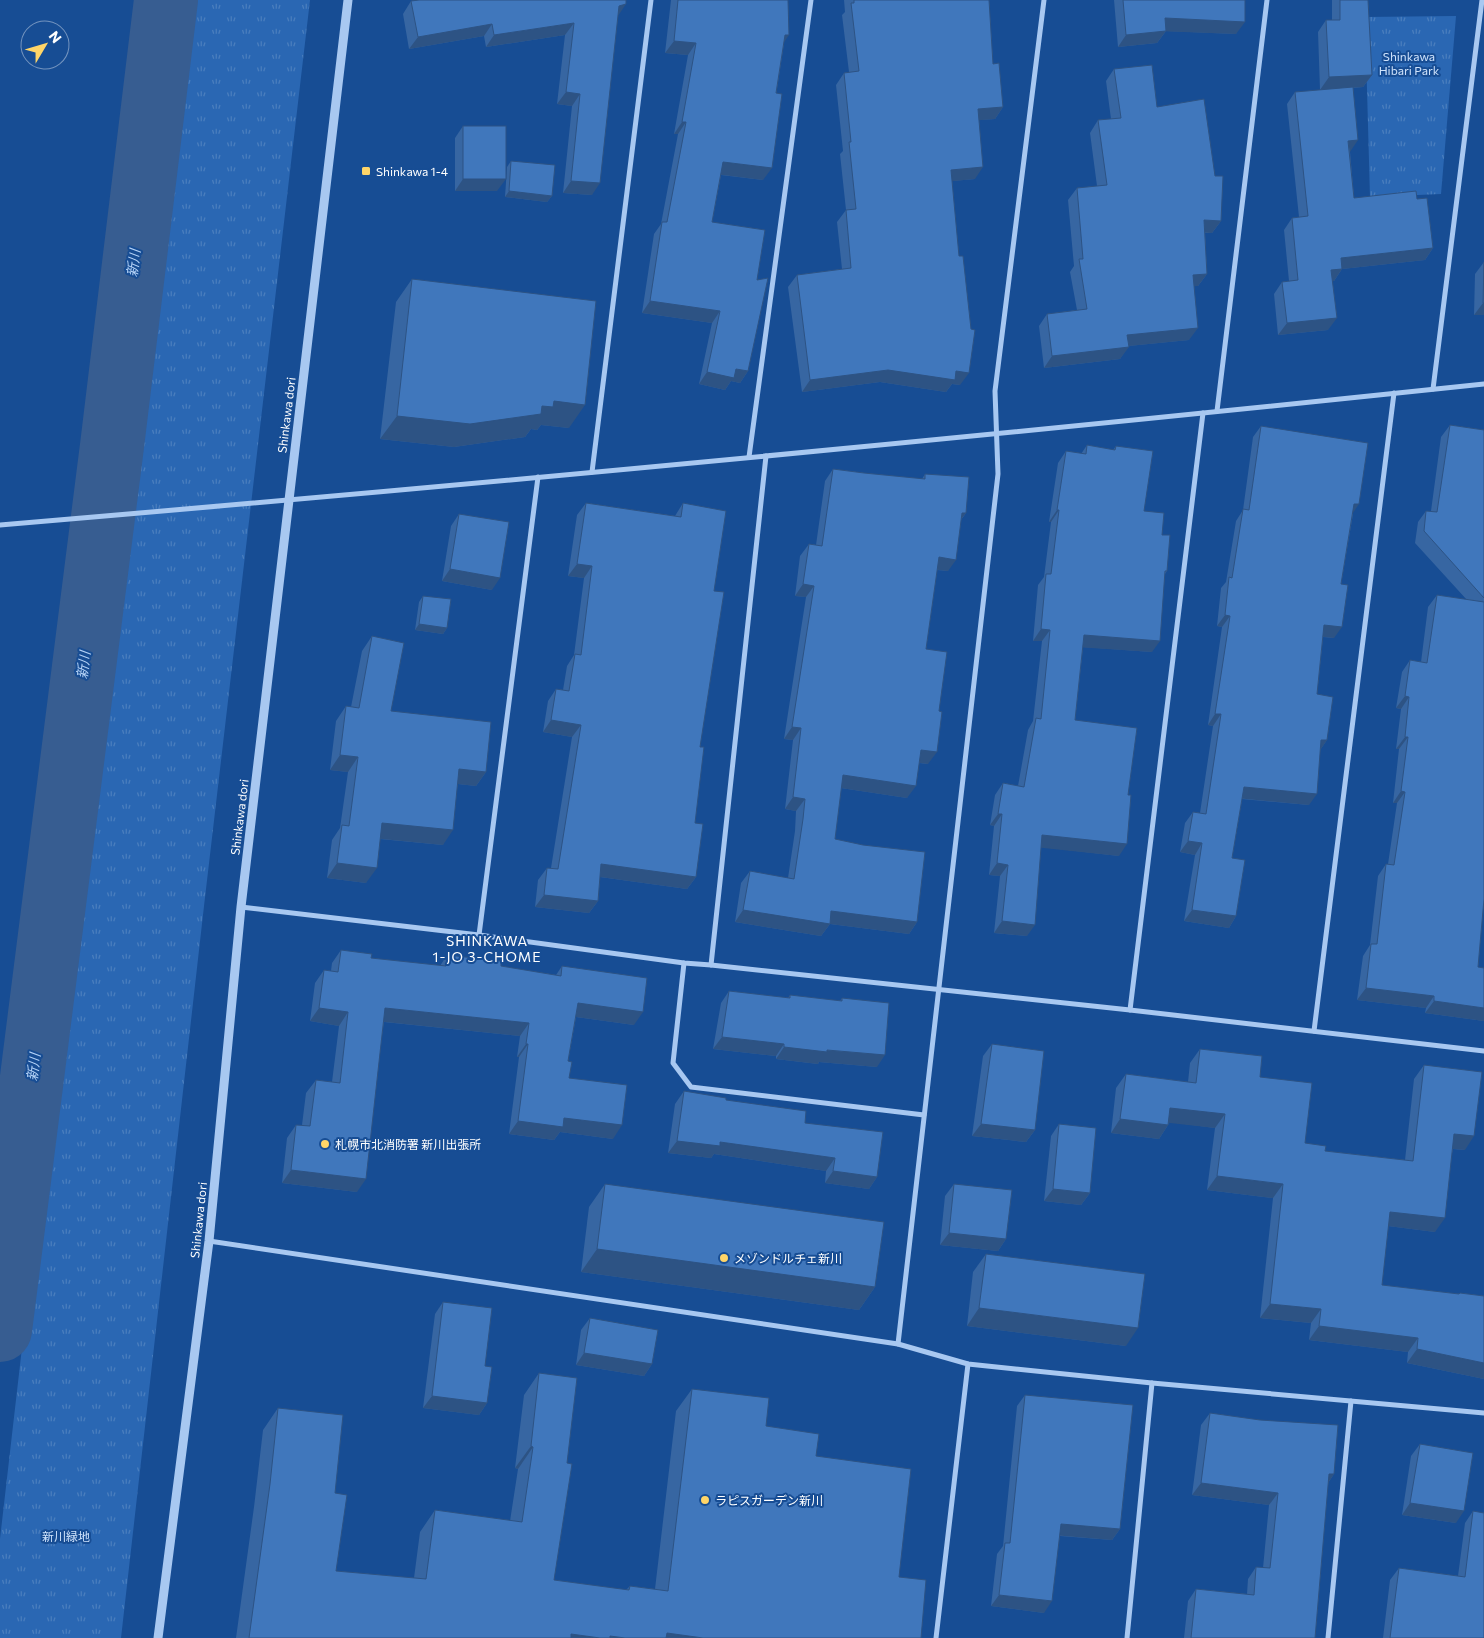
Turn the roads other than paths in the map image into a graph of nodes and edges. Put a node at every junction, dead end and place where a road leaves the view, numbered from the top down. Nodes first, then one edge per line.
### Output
1 (348, 0) edge
2 (651, 0) edge
3 (811, 0) edge
4 (1044, 0) edge
5 (1267, 0) edge
6 (1482, 0) edge
7 (1484, 384) edge
8 (1433, 389) junction
9 (1394, 393) junction
10 (1218, 411) junction
11 (1203, 413) junction
12 (997, 435) junction
13 (766, 456) junction
14 (749, 458) junction
15 (592, 472) junction
16 (538, 477) junction
17 (289, 500) junction
18 (0, 525) edge
19 (241, 907) junction
20 (479, 935) junction
21 (684, 964) junction
22 (711, 965) junction
23 (939, 990) junction
24 (1130, 1010) junction
25 (1314, 1031) junction
26 (1484, 1051) edge
27 (924, 1114) junction
28 (209, 1241) junction
29 (898, 1344) junction
30 (968, 1364) junction
31 (1152, 1382) junction
32 (1351, 1401) junction
33 (1484, 1413) edge
34 (158, 1638) edge
35 (936, 1638) edge
36 (1128, 1638) edge
37 (1328, 1638) edge

1 - 17 street, Shinkawa dori
2 - 15 street
3 - 14 street
4 - 12 street
5 - 10 street
6 - 8 street
7 - 8 street
8 - 9 street
9 - 10 street
9 - 25 street
10 - 11 street
11 - 12 street
11 - 24 street
12 - 13 street
12 - 23 street
13 - 14 street
13 - 22 street
14 - 15 street
15 - 16 street
16 - 17 street
16 - 20 street
17 - 18 street
17 - 19 street, Shinkawa dori
19 - 20 street
19 - 28 street, Shinkawa dori
20 - 21 street
21 - 22 street
21 - 27 street
22 - 23 street
23 - 24 street
23 - 27 street
24 - 25 street
25 - 26 street
27 - 29 street
28 - 29 street
28 - 34 street, Shinkawa dori
29 - 30 street
30 - 31 street
30 - 35 street
31 - 32 street
31 - 36 street
32 - 33 street
32 - 37 street

